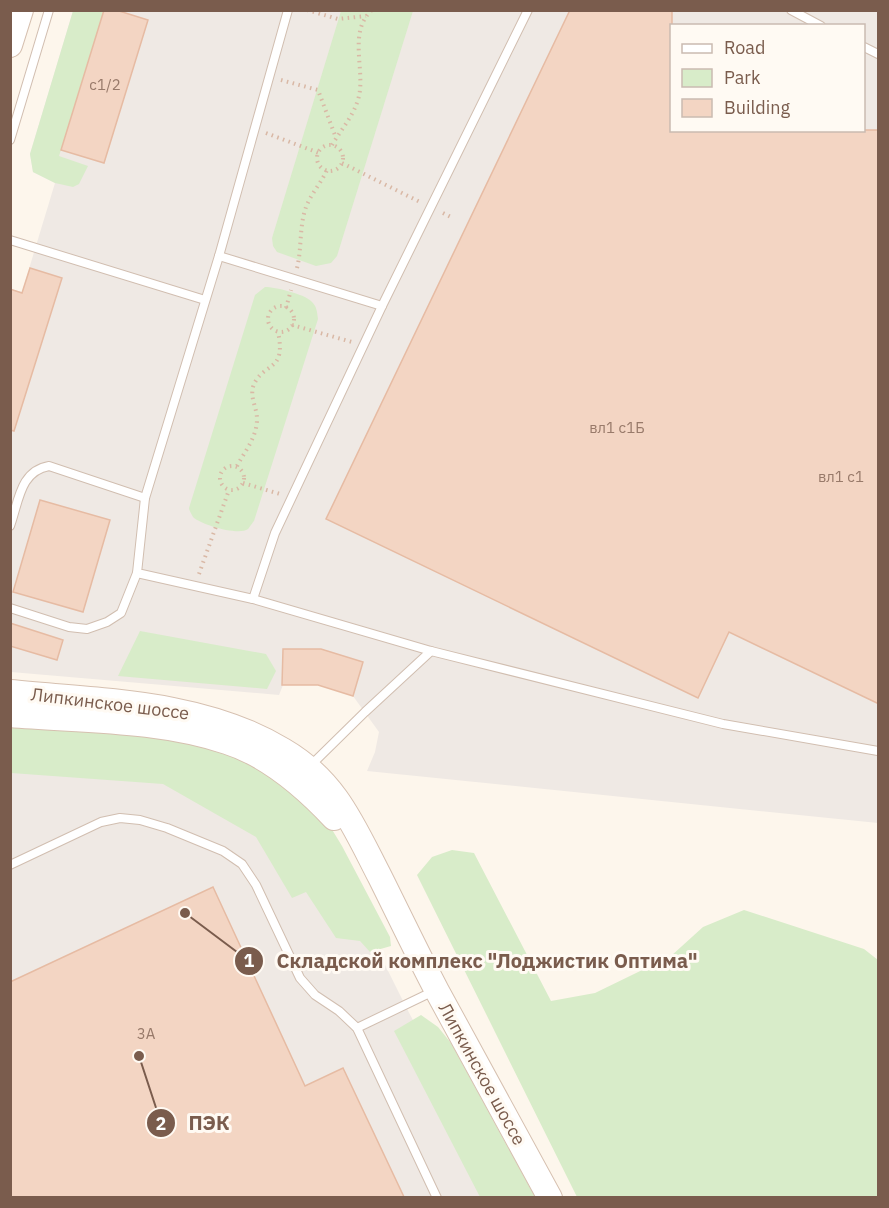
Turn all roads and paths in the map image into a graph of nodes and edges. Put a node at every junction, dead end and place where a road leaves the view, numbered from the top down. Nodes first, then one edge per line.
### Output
1 (21, 10) edge
2 (49, 10) edge
3 (288, 10) edge
4 (307, 10) edge
5 (372, 10) edge
6 (528, 10) edge
7 (791, 10) edge
8 (367, 16) junction
9 (817, 24) edge
10 (10, 45) edge
11 (865, 47) edge
12 (879, 54) edge
13 (270, 77) junction
14 (255, 129) junction
15 (336, 138) junction
16 (10, 140) edge
17 (332, 146) junction
18 (319, 153) junction
19 (342, 164) junction
20 (327, 170) junction
21 (430, 207) junction
22 (453, 218) dead end
23 (10, 240) edge
24 (219, 256) junction
25 (294, 279) junction
26 (205, 300) junction
27 (382, 306) junction
28 (286, 308) junction
29 (292, 325) junction
30 (278, 332) junction
31 (363, 346) junction
32 (237, 466) junction
33 (243, 483) junction
34 (229, 490) junction
35 (292, 497) junction
36 (145, 498) junction
37 (10, 526) edge
38 (137, 573) junction
39 (195, 586) junction
40 (253, 599) junction
41 (10, 608) edge
42 (431, 651) junction
43 (10, 692) edge
44 (10, 715) edge
45 (879, 752) edge
46 (303, 775) junction
47 (10, 865) edge
48 (436, 990) junction
49 (357, 1028) junction
50 (437, 1197) edge
51 (550, 1197) edge

1 - 10 street
2 - 16 lane
3 - 13 lane
4 - 8 path
5 - 8 path
6 - 21 lane
7 - 9 lane
8 - 15 path
11 - 12 lane
13 - 14 lane
13 - 15 path
14 - 18 path
14 - 24 lane
15 - 17 path
17 - 18 path
17 - 19 path
18 - 20 path
19 - 20 path
19 - 21 path
20 - 25 path
21 - 22 path
21 - 27 lane
23 - 26 lane
24 - 25 lane
24 - 26 lane
25 - 27 lane
25 - 28 path
26 - 36 lane
27 - 31 lane
28 - 29 path
28 - 30 path
29 - 30 path
29 - 31 path
30 - 32 path
31 - 35 lane
32 - 33 path
32 - 34 path
33 - 34 path
33 - 35 path
34 - 39 path
35 - 40 lane
36 - 37 lane
36 - 38 lane
38 - 39 lane
38 - 41 lane
39 - 40 lane
40 - 42 lane
42 - 45 lane
42 - 46 lane
43 - 46 street, Липкинское шоссе
44 - 46 street, Липкинское шоссе
46 - 48 street, Липкинское шоссе
47 - 49 lane
48 - 49 lane
48 - 51 street, Липкинское шоссе
49 - 50 lane

